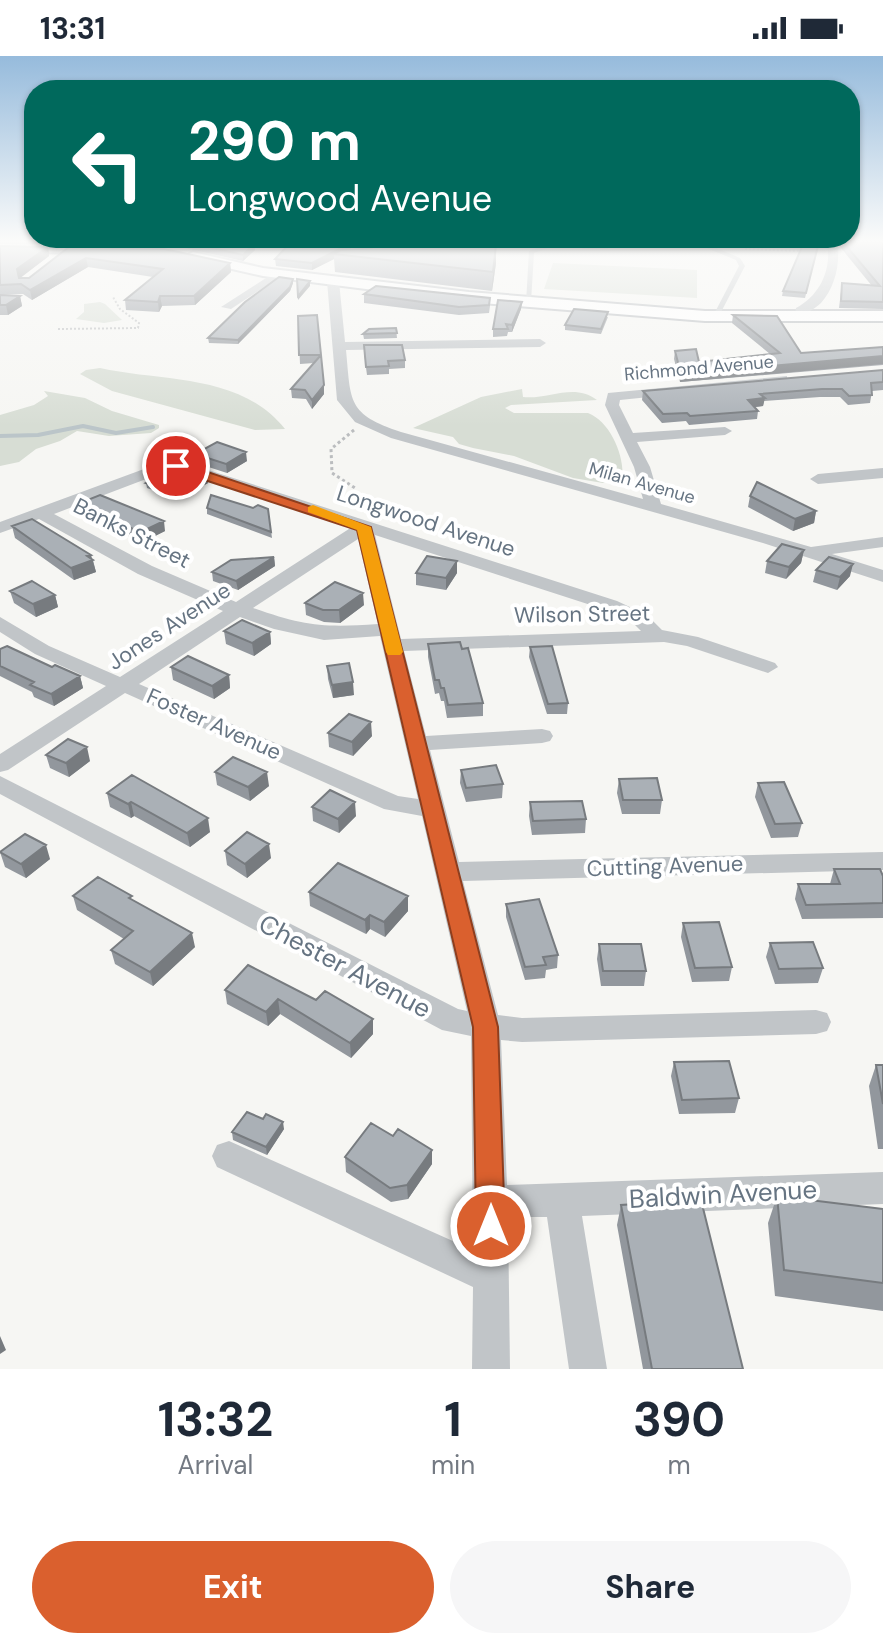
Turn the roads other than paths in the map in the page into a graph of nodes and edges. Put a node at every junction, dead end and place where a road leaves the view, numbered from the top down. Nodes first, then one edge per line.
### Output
1 (233, 303) edge
2 (336, 303) edge
3 (545, 303) edge
4 (722, 303) edge
5 (810, 303) edge
6 (227, 307) dead end
7 (716, 316) junction
8 (883, 316) edge
9 (798, 317) junction
10 (540, 343) dead end
11 (341, 346) junction
12 (805, 378) edge
13 (725, 431) dead end
14 (629, 438) junction
15 (883, 473) edge
16 (818, 479) dead end
17 (654, 507) junction
18 (40, 513) junction
19 (354, 524) junction
20 (0, 528) edge
21 (883, 542) edge
22 (809, 551) junction
23 (883, 576) edge
24 (239, 610) junction
25 (0, 623) edge
26 (657, 636) junction
27 (391, 637) junction
28 (768, 667) dead end
29 (122, 685) junction
30 (542, 736) dead end
31 (418, 744) junction
32 (0, 765) edge
33 (0, 784) edge
34 (433, 809) junction
35 (883, 861) edge
36 (447, 872) junction
37 (816, 1022) dead end
38 (486, 1027) junction
39 (229, 1156) dead end
40 (883, 1188) edge
41 (491, 1201) junction
42 (562, 1201) junction
43 (490, 1276) junction
44 (491, 1369) edge
45 (588, 1369) edge

1 - 6 street
2 - 11 street
3 - 7 main road
4 - 7 lane
5 - 9 street
7 - 9 main road
8 - 9 main road
10 - 11 street
11 - 17 street, Milan Avenue
12 - 14 street, Richmond Avenue
13 - 14 street
14 - 17 street
15 - 16 street
17 - 22 street, Milan Avenue
18 - 19 street, Longwood Avenue
18 - 20 street
18 - 24 street, Banks Street
19 - 24 street, Jones Avenue
19 - 26 street, Longwood Avenue
19 - 27 street
21 - 22 street
22 - 23 street, Milan Avenue
24 - 27 street, Banks Street
24 - 29 street, Jones Avenue
25 - 29 street, Foster Avenue
26 - 27 street, Wilson Street
26 - 28 street, Wilson Street
27 - 31 street
29 - 32 street, Jones Avenue
29 - 34 street, Foster Avenue
30 - 31 street
31 - 34 street
33 - 38 street, Chester Avenue
34 - 36 street
35 - 36 street, Cutting Avenue
36 - 38 street
37 - 38 street, Chester Avenue
38 - 41 street
39 - 43 street
40 - 42 street, Baldwin Avenue
41 - 42 street, Baldwin Avenue
41 - 43 street
42 - 45 street
43 - 44 street

